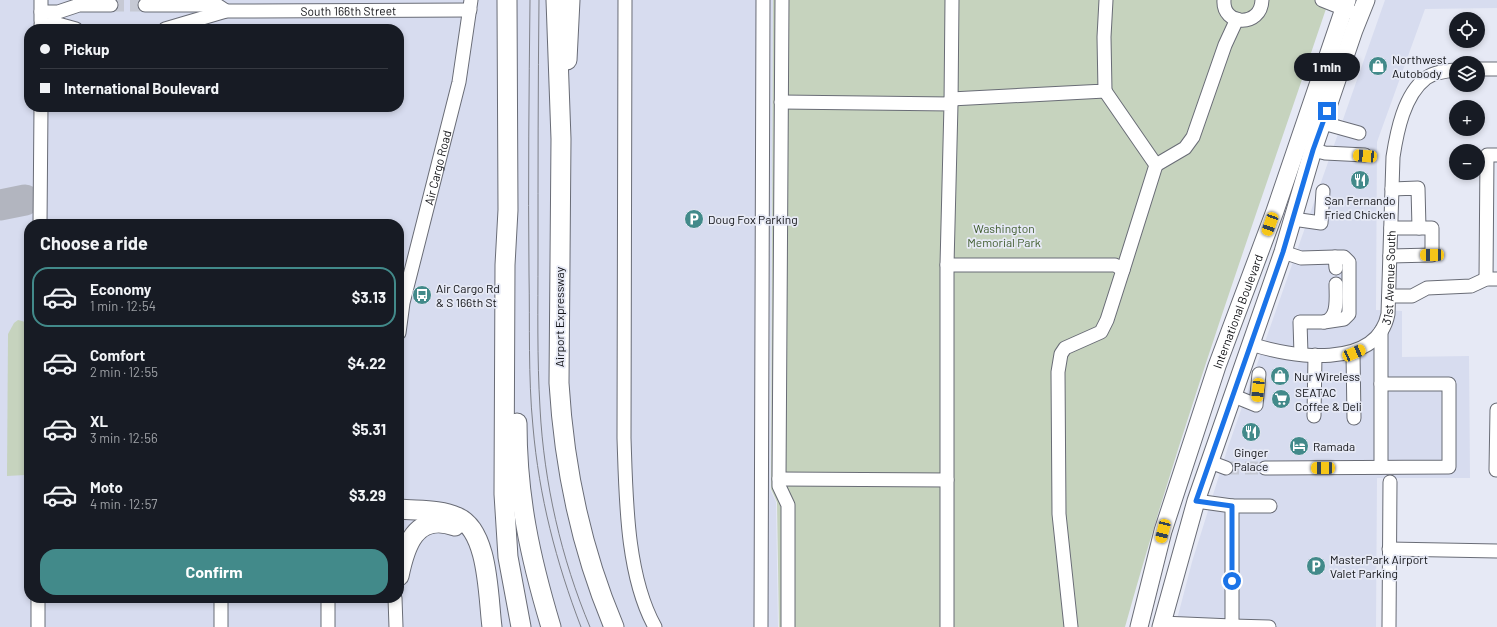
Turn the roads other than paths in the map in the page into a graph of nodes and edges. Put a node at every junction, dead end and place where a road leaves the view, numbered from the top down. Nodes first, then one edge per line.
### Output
1 (264, 0) edge
2 (507, 0) edge
3 (556, 0) edge
4 (570, 0) edge
5 (625, 0) edge
6 (763, 0) edge
7 (782, 0) edge
8 (952, 0) edge
9 (1106, 0) edge
10 (1262, 0) edge
11 (1322, 0) edge
12 (1366, 0) edge
13 (1221, 2) edge
14 (1346, 4) edge
15 (111, 5) tunnel mouth
16 (145, 5) tunnel mouth
17 (315, 5) edge
18 (470, 5) edge
19 (226, 11) junction
20 (272, 11) junction
21 (41, 16) edge
22 (1360, 16) junction
23 (1236, 19) junction
24 (58, 24) edge
25 (182, 24) edge
26 (1485, 69) edge
27 (1497, 69) edge
28 (1449, 71) edge
29 (1105, 91) junction
30 (951, 101) junction
31 (781, 102) junction
32 (40, 112) edge
33 (1323, 122) junction
34 (1359, 133) dead end
35 (561, 139) junction
36 (1313, 150) junction
37 (1497, 155) edge
38 (1365, 156) dead end
39 (1156, 165) junction
40 (1392, 189) junction
41 (1323, 191) dead end
42 (508, 210) junction
43 (40, 219) edge
44 (1293, 219) junction
45 (1391, 228) junction
46 (1418, 228) junction
47 (1283, 252) junction
48 (1390, 256) junction
49 (947, 265) junction
50 (1123, 270) junction
51 (1492, 279) edge
52 (1336, 284) dead end
53 (1246, 290) junction
54 (1389, 296) junction
55 (404, 299) edge
56 (1324, 322) junction
57 (1381, 331) junction
58 (1251, 344) junction
59 (1301, 354) junction
60 (1315, 354) junction
61 (1350, 354) junction
62 (1259, 374) dead end
63 (1381, 384) junction
64 (1234, 396) junction
65 (1497, 410) edge
66 (1314, 416) dead end
67 (1354, 418) dead end
68 (1210, 462) junction
69 (1382, 467) junction
70 (1226, 468) tunnel mouth
71 (1265, 468) tunnel mouth
72 (1496, 470) edge
73 (779, 479) junction
74 (948, 480) junction
75 (1390, 482) dead end
76 (1196, 501) junction
77 (1232, 506) junction
78 (1270, 506) dead end
79 (404, 509) edge
80 (1389, 549) junction
81 (1497, 551) edge
82 (404, 554) edge
83 (488, 598) junction
84 (38, 603) edge
85 (221, 603) edge
86 (328, 603) edge
87 (395, 603) edge
88 (1161, 625) edge
89 (1232, 626) edge
90 (38, 627) edge
91 (221, 627) edge
92 (328, 627) edge
93 (396, 627) edge
94 (492, 627) edge
95 (521, 627) edge
96 (552, 627) edge
97 (614, 627) edge
98 (655, 627) edge
99 (761, 627) edge
100 (788, 627) edge
101 (947, 627) edge
102 (1071, 627) edge
103 (1139, 627) edge
104 (1269, 627) edge
105 (1389, 627) edge

1 - 20 street
2 - 42 highway
3 - 35 highway, Airport Expressway
4 - 35 highway
5 - 98 street
6 - 99 street
7 - 31 street
8 - 30 street
9 - 29 street
10 - 23 street
11 - 14 street
12 - 22 main road, International Boulevard
13 - 23 street
14 - 22 street
14 - 53 main road, International Boulevard
15 - 21 street
16 - 19 street
17 - 18 street, South 166th Street
17 - 20 street, South 166th Street
18 - 55 street, Air Cargo Road
19 - 20 street, South 166th Street
19 - 25 street
21 - 24 street
22 - 33 main road, International Boulevard
23 - 39 street
26 - 27 street
28 - 40 street, 31st Avenue South
29 - 30 street
29 - 39 street
30 - 31 street
30 - 49 street
31 - 73 street
32 - 43 street
33 - 34 street
33 - 36 main road, International Boulevard
35 - 97 highway, Airport Expressway
36 - 38 street
36 - 44 main road, International Boulevard
37 - 51 street
39 - 50 street
40 - 45 street, 31st Avenue South
40 - 46 street
41 - 44 street
42 - 95 highway
42 - 96 highway
44 - 47 main road, International Boulevard
45 - 46 street
45 - 48 street, 31st Avenue South
46 - 48 street
47 - 56 street
47 - 58 main road, International Boulevard
48 - 54 street, 31st Avenue South
49 - 50 street
49 - 74 street
50 - 102 street
51 - 54 street
52 - 56 street
53 - 58 main road
53 - 103 main road, International Boulevard
54 - 57 street, 31st Avenue South
56 - 59 street
57 - 61 street, 31st Avenue South
57 - 63 street
58 - 59 street
58 - 64 main road, International Boulevard
59 - 60 street
60 - 61 street
60 - 66 street
61 - 67 street
62 - 64 street
63 - 69 street
63 - 69 street
64 - 68 main road, International Boulevard
65 - 72 street
68 - 70 street
68 - 76 main road, International Boulevard
69 - 71 street
73 - 74 street
73 - 100 street
74 - 101 street
75 - 80 street
76 - 77 street
76 - 88 main road, International Boulevard
77 - 78 street
77 - 89 street
79 - 83 highway
80 - 81 street
80 - 105 street
82 - 83 highway
83 - 94 highway
84 - 90 street
85 - 91 street
86 - 92 street
87 - 93 street
88 - 89 street
89 - 104 street

